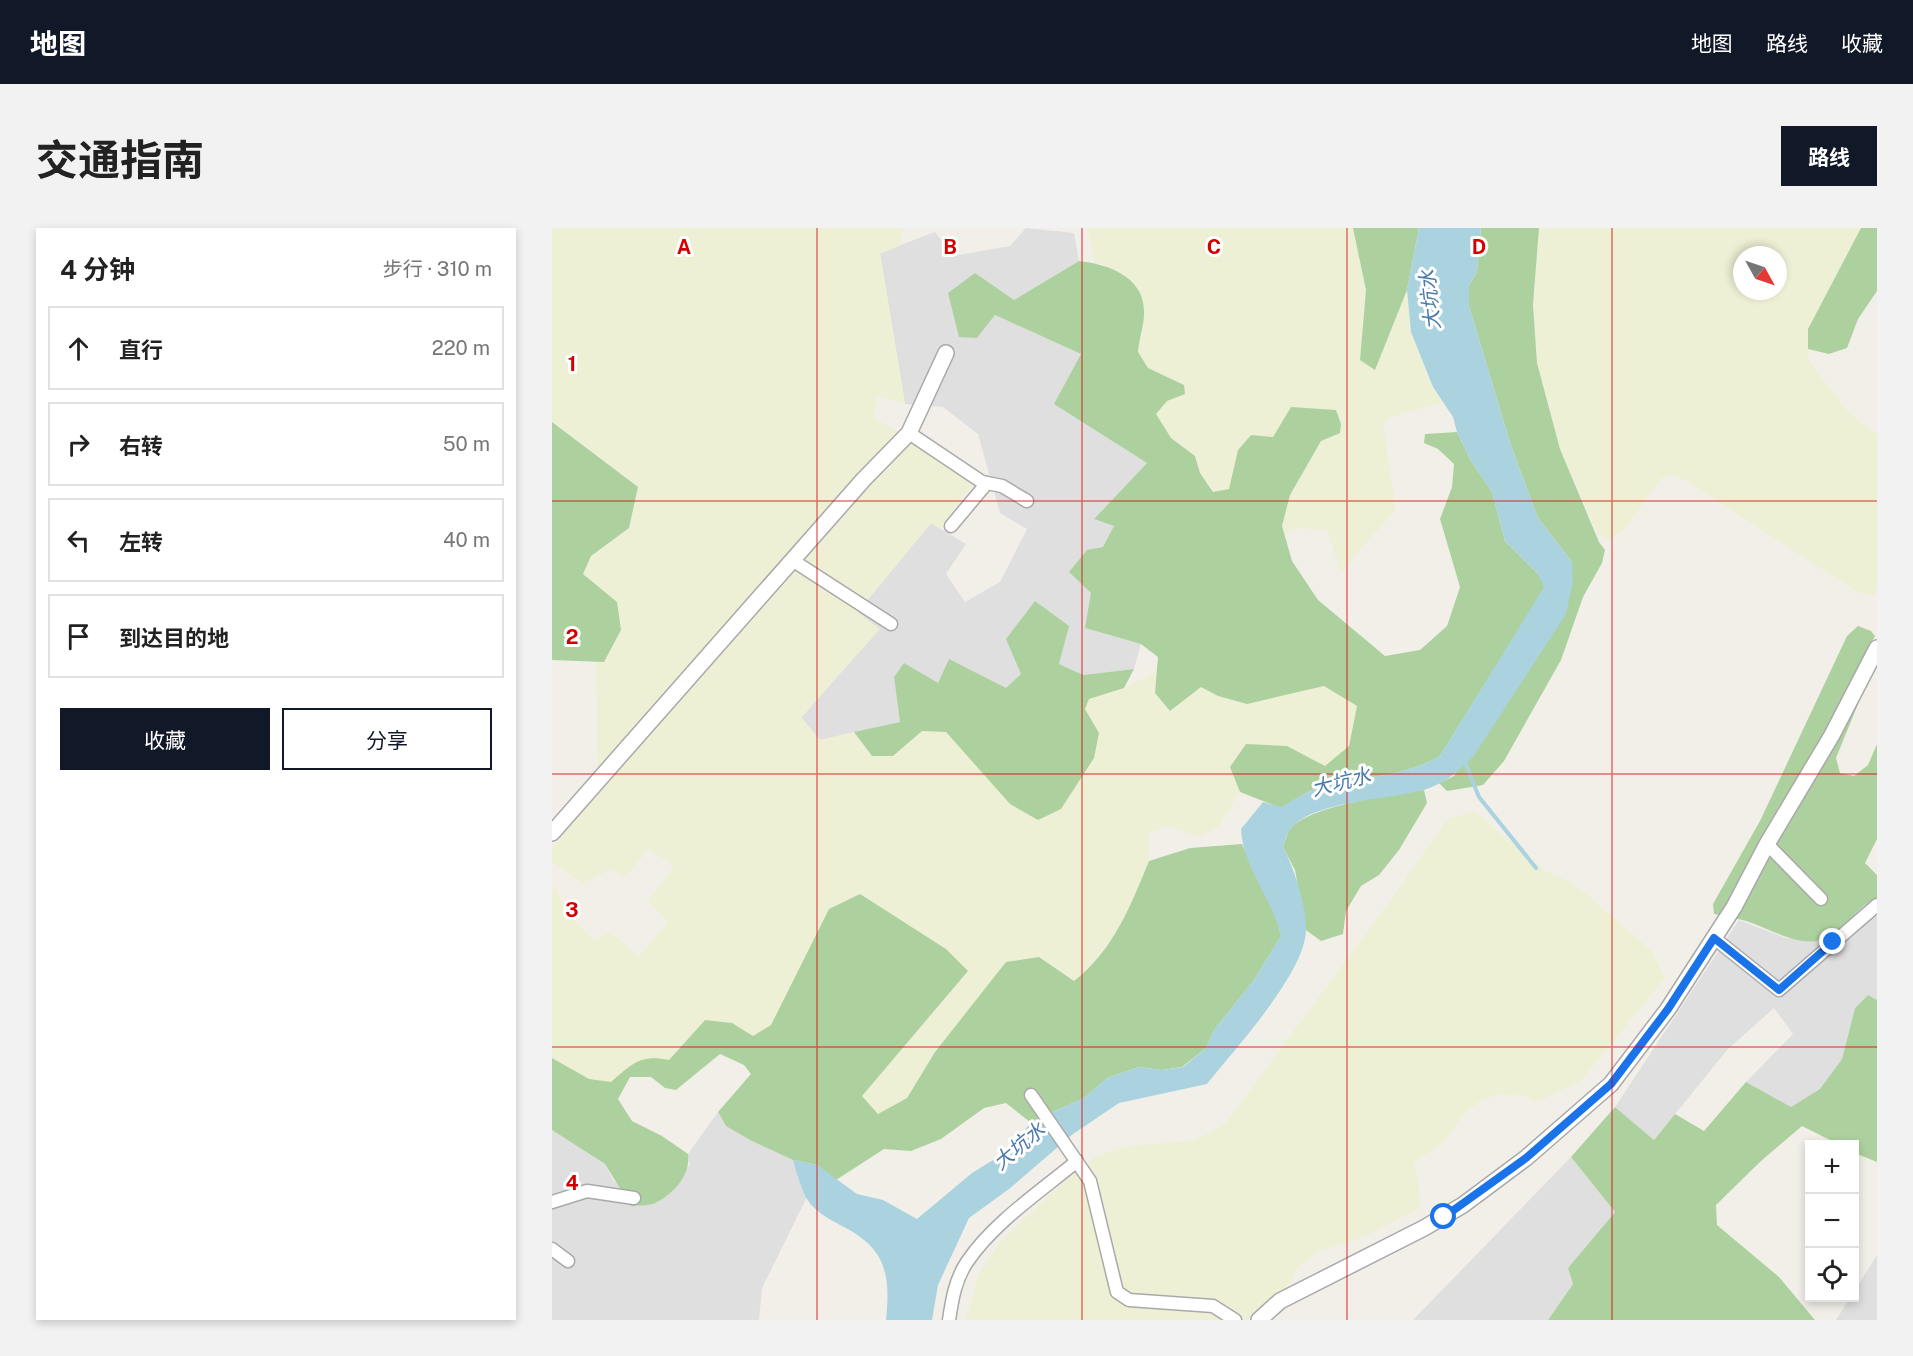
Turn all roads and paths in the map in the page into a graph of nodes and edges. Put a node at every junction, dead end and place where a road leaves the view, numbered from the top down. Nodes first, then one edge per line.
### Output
1 (946, 353) dead end
2 (909, 433) junction
3 (987, 483) junction
4 (1027, 501) dead end
5 (951, 526) dead end
6 (792, 560) junction
7 (891, 624) dead end
8 (1877, 648) edge
9 (1877, 665) edge
10 (1861, 678) junction
11 (552, 833) edge
12 (1767, 844) junction
13 (1821, 899) dead end
14 (1877, 905) edge
15 (1714, 938) junction
16 (1031, 1095) dead end
17 (1077, 1161) junction
18 (634, 1198) dead end
19 (552, 1202) edge
20 (552, 1249) edge
21 (568, 1261) dead end
22 (949, 1320) edge
23 (1235, 1320) edge
24 (1259, 1320) edge

1 - 2 street
2 - 3 street
2 - 6 street
3 - 4 street
3 - 5 street
6 - 7 street
6 - 11 street
8 - 10 street
9 - 10 street
10 - 12 street
12 - 13 street
12 - 15 street
14 - 15 street
15 - 24 street
16 - 17 street
17 - 22 street
17 - 23 street
18 - 19 street
20 - 21 street

